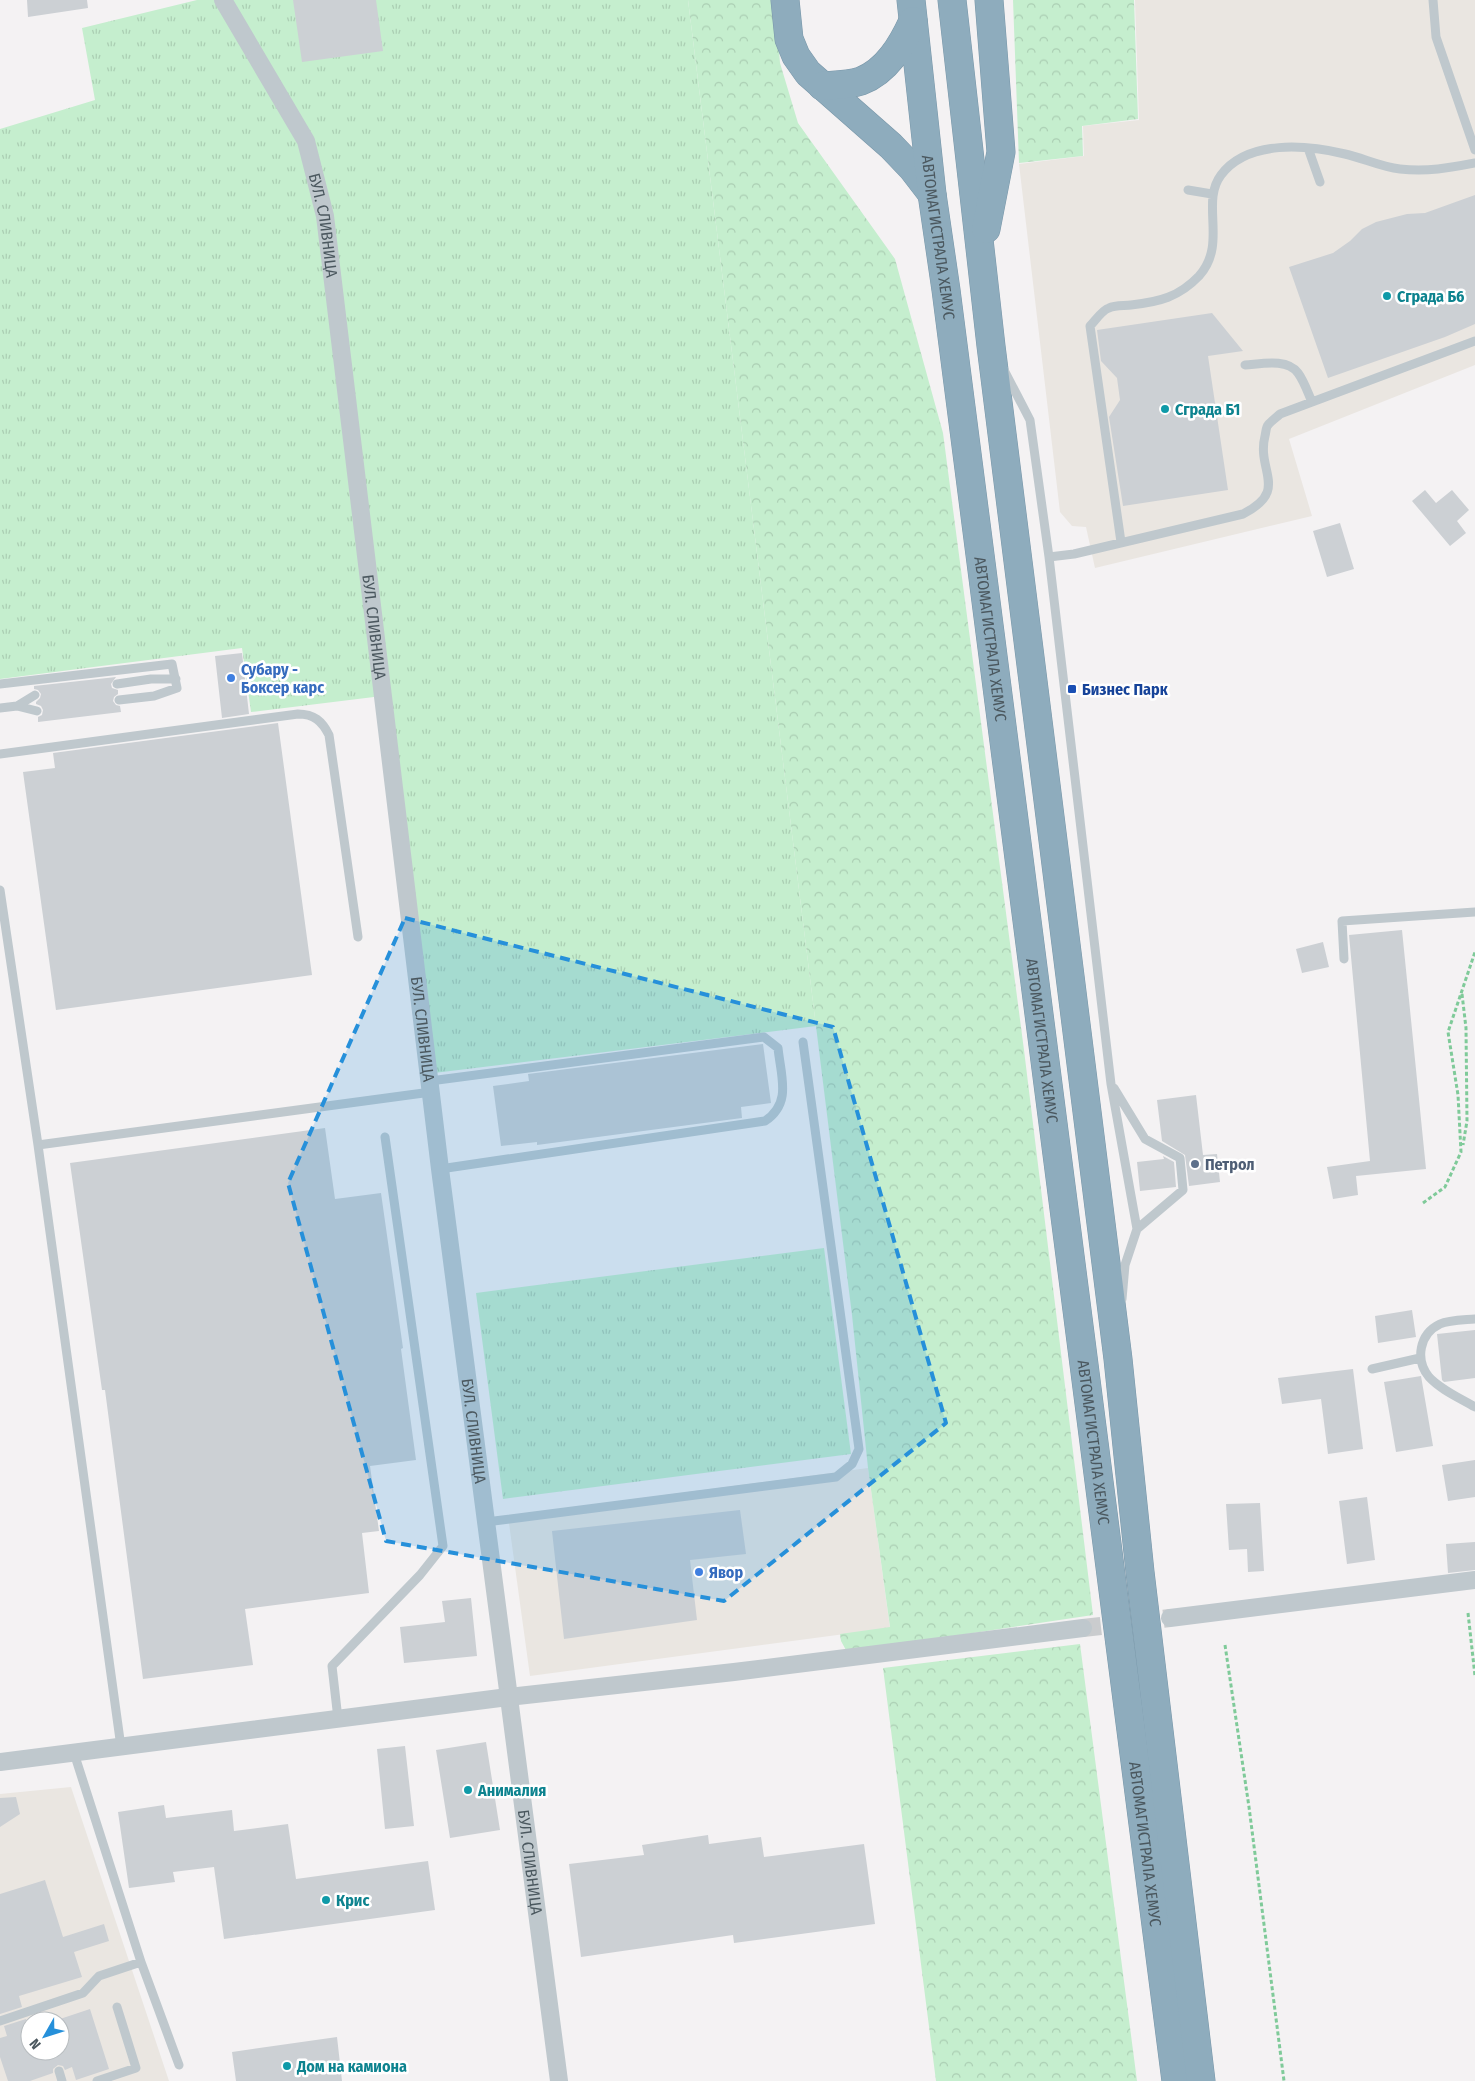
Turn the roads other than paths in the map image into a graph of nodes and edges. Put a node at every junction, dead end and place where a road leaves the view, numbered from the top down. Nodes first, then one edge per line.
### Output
1 (223, 0) edge
2 (785, 0) edge
3 (952, 0) edge
4 (989, 0) edge
5 (1433, 0) edge
6 (912, 11) edge
7 (822, 86) junction
8 (1308, 148) junction
9 (1475, 150) edge
10 (1475, 163) edge
11 (1320, 182) dead end
12 (1188, 190) dead end
13 (932, 194) junction
14 (1212, 194) junction
15 (981, 257) junction
16 (1475, 341) edge
17 (991, 346) junction
18 (1246, 365) dead end
19 (1312, 402) junction
20 (1121, 542) junction
21 (1049, 557) junction
22 (176, 679) junction
23 (0, 684) edge
24 (117, 684) dead end
25 (35, 695) dead end
26 (119, 700) dead end
27 (17, 706) junction
28 (0, 708) edge
29 (37, 711) dead end
30 (0, 754) edge
31 (0, 890) edge
32 (1475, 912) edge
33 (4, 936) edge
34 (358, 937) dead end
35 (1344, 960) dead end
36 (803, 1042) dead end
37 (1111, 1084) junction
38 (431, 1087) junction
39 (385, 1137) dead end
40 (38, 1145) junction
41 (440, 1169) junction
42 (1137, 1229) junction
43 (1475, 1319) edge
44 (1118, 1358) junction
45 (1420, 1358) junction
46 (1372, 1369) dead end
47 (1475, 1407) edge
48 (486, 1522) junction
49 (1475, 1580) edge
50 (1170, 1618) tunnel mouth
51 (1083, 1628) tunnel mouth
52 (508, 1697) junction
53 (338, 1719) junction
54 (121, 1747) junction
55 (74, 1753) junction
56 (0, 1762) edge
57 (141, 1962) junction
58 (117, 2008) dead end
59 (0, 2021) edge
60 (179, 2065) dead end
61 (60, 2072) dead end
62 (62, 2081) edge
63 (97, 2081) edge
64 (559, 2081) edge
65 (1176, 2081) edge
66 (1202, 2081) edge

1 - 38 street, БУЛ. СЛИВНИЦА
2 - 7 highway
3 - 15 highway, АВТОМАГИСТРАЛА ХЕМУС
4 - 15 highway
5 - 9 lane
6 - 7 highway
6 - 13 highway, АВТОМАГИСТРАЛА ХЕМУС
7 - 13 highway
8 - 10 lane
8 - 11 lane
8 - 14 lane
12 - 14 lane
13 - 65 highway, АВТОМАГИСТРАЛА ХЕМУС
14 - 20 lane
15 - 17 highway, АВТОМАГИСТРАЛА ХЕМУС
16 - 19 lane
17 - 21 lane
17 - 44 highway, АВТОМАГИСТРАЛА ХЕМУС
18 - 19 lane
19 - 20 lane
20 - 21 lane
21 - 37 lane
22 - 23 lane
22 - 24 lane
22 - 26 lane
25 - 27 lane
27 - 28 lane
27 - 29 lane
30 - 34 lane
31 - 33 lane
32 - 35 lane
33 - 40 lane
36 - 48 lane
37 - 42 lane
37 - 42 lane
38 - 40 lane
38 - 41 street, БУЛ. СЛИВНИЦА
38 - 41 lane
39 - 53 lane
40 - 54 lane
41 - 48 street, БУЛ. СЛИВНИЦА
42 - 44 lane
43 - 45 lane
44 - 66 highway, АВТОМАГИСТРАЛА ХЕМУС
45 - 46 lane
45 - 47 lane
48 - 52 street, БУЛ. СЛИВНИЦА
49 - 50 street
51 - 52 street
52 - 53 street
52 - 64 street, БУЛ. СЛИВНИЦА
53 - 54 street
54 - 55 street
55 - 56 street
55 - 57 lane
57 - 59 lane
57 - 60 lane
58 - 63 lane
61 - 62 lane

